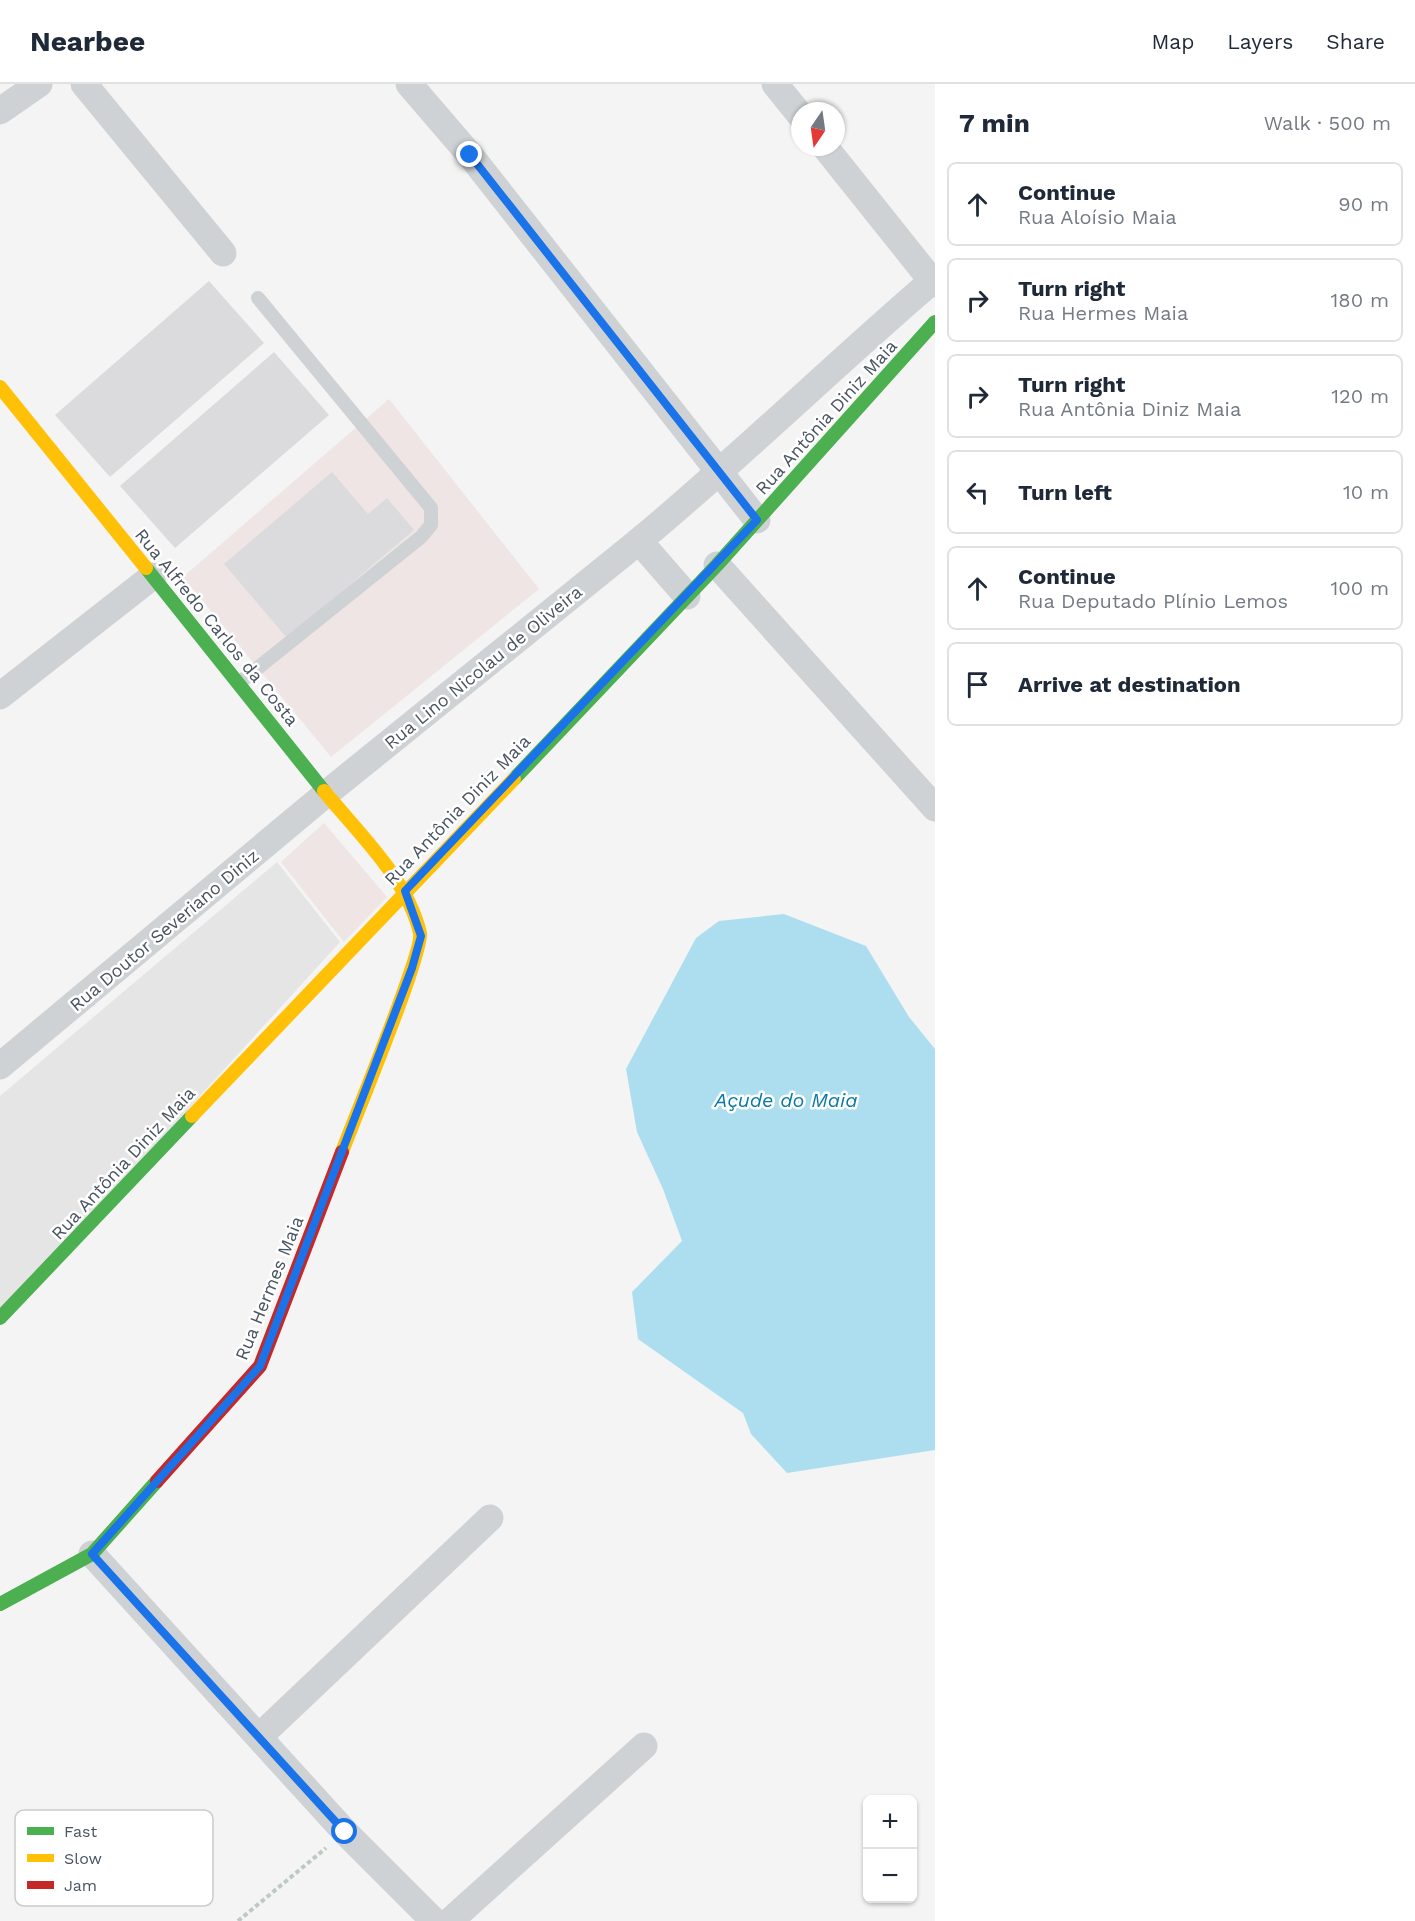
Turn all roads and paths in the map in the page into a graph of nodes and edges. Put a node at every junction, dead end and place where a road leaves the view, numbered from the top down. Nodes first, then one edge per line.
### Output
1 (39, 84) edge
2 (84, 84) edge
3 (409, 84) edge
4 (775, 84) edge
5 (791, 104) edge
6 (0, 111) edge
7 (832, 156) edge
8 (223, 253) dead end
9 (934, 282) edge
10 (258, 298) dead end
11 (935, 322) edge
12 (0, 387) edge
13 (721, 473) junction
14 (757, 520) junction
15 (639, 542) junction
16 (717, 565) junction
17 (153, 576) junction
18 (687, 596) junction
19 (239, 682) junction
20 (0, 696) edge
21 (930, 791) edge
22 (327, 793) junction
23 (405, 891) junction
24 (0, 1066) edge
25 (0, 1318) edge
26 (490, 1518) dead end
27 (92, 1554) junction
28 (0, 1604) edge
29 (260, 1736) junction
30 (644, 1746) dead end
31 (345, 1832) junction
32 (238, 1921) edge
33 (434, 1921) edge
34 (450, 1921) edge

1 - 6 street
2 - 8 street
3 - 13 street
4 - 5 street
7 - 9 street
9 - 13 street, Rua Lino Nicolau de Oliveira
10 - 19 lane
11 - 14 street, Rua Antônia Diniz Maia
12 - 17 street, Rua Alfredo Carlos da Costa
13 - 14 street
13 - 15 street, Rua Lino Nicolau de Oliveira
14 - 16 street, Rua Antônia Diniz Maia
15 - 18 street
15 - 22 street, Rua Lino Nicolau de Oliveira
16 - 18 street, Rua Antônia Diniz Maia
16 - 21 street
17 - 19 street, Rua Alfredo Carlos da Costa
17 - 20 street
18 - 23 street, Rua Antônia Diniz Maia
19 - 22 street, Rua Alfredo Carlos da Costa
22 - 23 street, Rua Alfredo Carlos da Costa
22 - 24 street, Rua Doutor Severiano Diniz
23 - 25 street, Rua Antônia Diniz Maia
23 - 27 street, Rua Hermes Maia
26 - 29 street
27 - 28 street, Rua Hermes Maia
27 - 29 street
29 - 31 street
30 - 34 street
31 - 32 path
31 - 33 street

